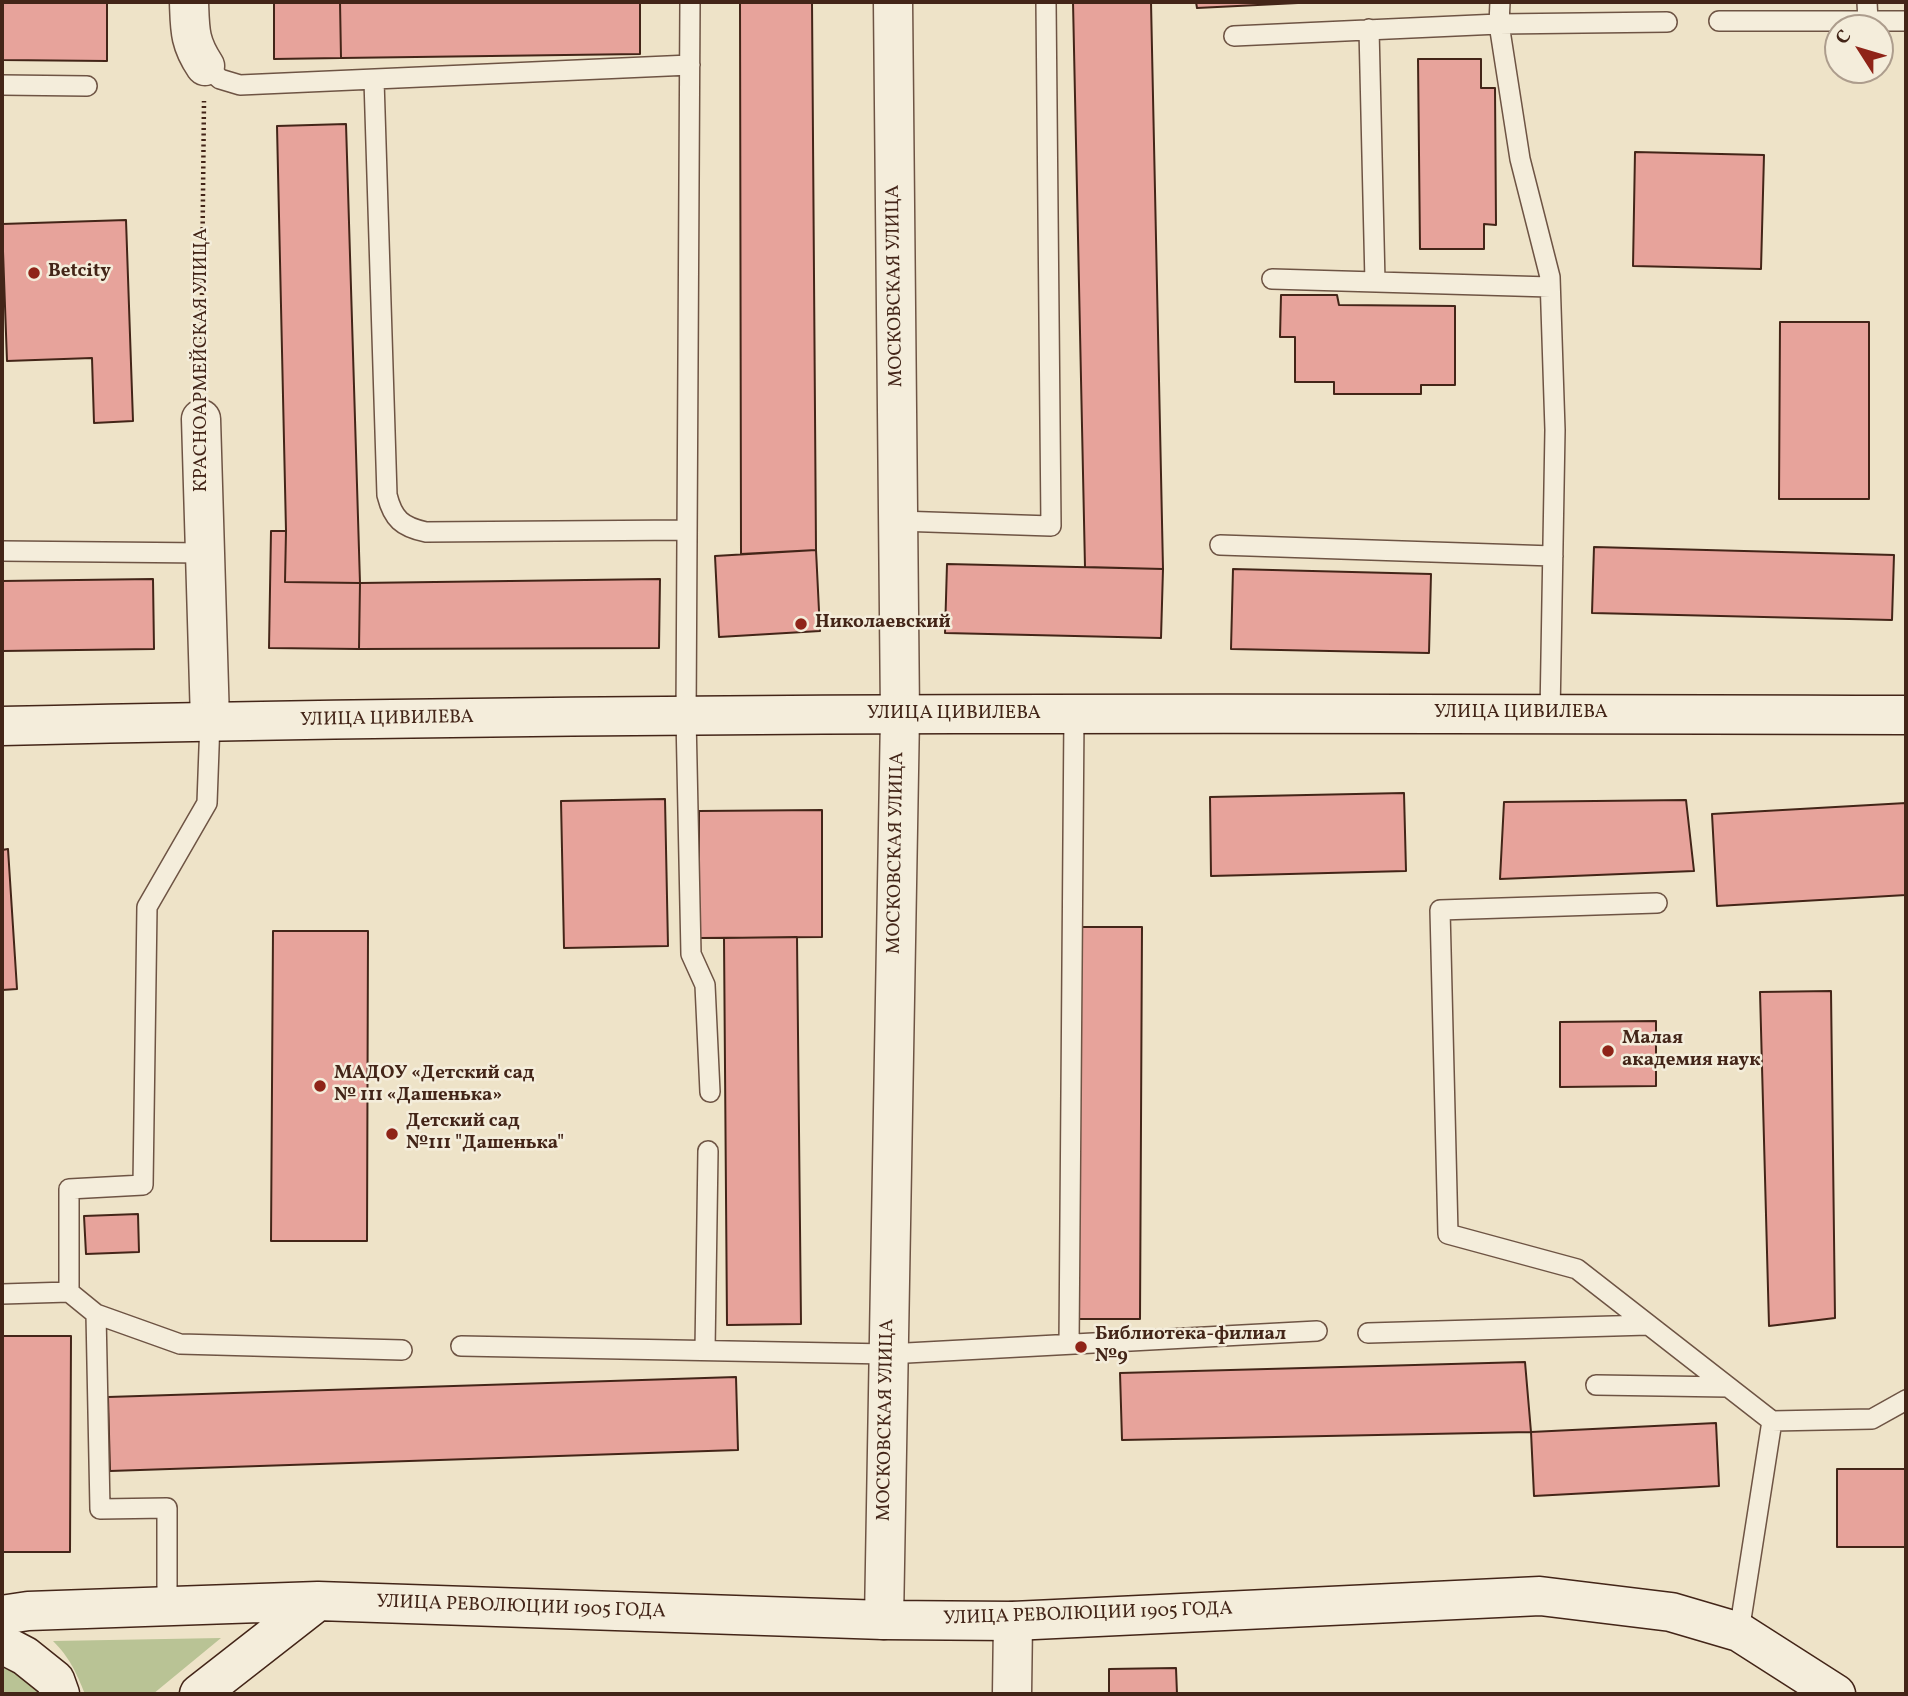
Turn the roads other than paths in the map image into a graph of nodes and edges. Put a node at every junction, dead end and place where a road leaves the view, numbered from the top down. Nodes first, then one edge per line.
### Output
1 (189, 2) edge
2 (690, 2) edge
3 (893, 2) edge
4 (1046, 2) edge
5 (1500, 2) edge
6 (1868, 11) edge
7 (1719, 21) dead end
8 (1906, 21) edge
9 (1667, 22) dead end
10 (1499, 24) junction
11 (1369, 29) junction
12 (1234, 36) dead end
13 (690, 65) junction
14 (205, 66) joint
15 (374, 80) junction
16 (2, 85) edge
17 (86, 86) dead end
18 (1272, 279) dead end
19 (1375, 282) junction
20 (1550, 287) junction
21 (201, 419) road end
22 (898, 521) junction
23 (687, 530) junction
24 (1220, 545) dead end
25 (2, 551) edge
26 (205, 553) junction
27 (1553, 556) junction
28 (1550, 714) junction
29 (900, 715) junction
30 (1074, 715) junction
31 (1906, 715) edge
32 (686, 717) junction
33 (210, 721) junction
34 (2, 726) edge
35 (1657, 903) dead end
36 (710, 1092) dead end
37 (708, 1151) dead end
38 (69, 1292) junction
39 (2, 1294) edge
40 (96, 1314) junction
41 (1648, 1325) junction
42 (1317, 1331) dead end
43 (1368, 1333) dead end
44 (1069, 1344) junction
45 (461, 1346) dead end
46 (402, 1350) dead end
47 (705, 1350) junction
48 (888, 1354) junction
49 (1596, 1385) dead end
50 (1728, 1387) junction
51 (1906, 1400) edge
52 (1772, 1421) junction
53 (318, 1601) junction
54 (167, 1606) junction
55 (2, 1615) edge
56 (884, 1620) junction
57 (1013, 1621) junction
58 (1739, 1632) junction
59 (2, 1644) edge
60 (60, 1694) edge
61 (199, 1694) edge
62 (1012, 1694) edge
63 (1836, 1694) edge

1 - 14 street
2 - 13 lane
3 - 22 street, МОСКОВСКАЯ УЛИЦА
4 - 22 lane
5 - 10 lane
6 - 7 lane
6 - 8 lane
9 - 10 lane
10 - 11 lane
10 - 20 lane
11 - 12 lane
11 - 19 lane
13 - 15 lane
13 - 23 lane
14 - 15 lane
15 - 23 lane
16 - 17 lane
18 - 19 lane
19 - 20 lane
20 - 27 lane
21 - 26 street, КРАСНОАРМЕЙСКАЯ УЛИЦА
22 - 29 street, МОСКОВСКАЯ УЛИЦА
23 - 32 lane
24 - 27 lane
25 - 26 lane
26 - 33 street, КРАСНОАРМЕЙСКАЯ УЛИЦА
27 - 28 lane
28 - 30 street, УЛИЦА ЦИВИЛЕВА
28 - 31 street, УЛИЦА ЦИВИЛЕВА
29 - 30 street, УЛИЦА ЦИВИЛЕВА
29 - 32 street, УЛИЦА ЦИВИЛЕВА
29 - 48 street, МОСКОВСКАЯ УЛИЦА
30 - 44 lane
32 - 33 street, УЛИЦА ЦИВИЛЕВА
32 - 36 lane
33 - 34 street, УЛИЦА ЦИВИЛЕВА
33 - 38 lane
35 - 41 lane
37 - 47 lane
38 - 39 lane
38 - 40 lane
40 - 46 lane
40 - 54 lane
41 - 43 lane
41 - 50 lane
42 - 44 lane
44 - 48 lane
45 - 47 lane
47 - 48 lane
48 - 56 street, МОСКОВСКАЯ УЛИЦА
49 - 50 lane
50 - 52 lane
51 - 52 lane
52 - 58 lane
53 - 54 street, УЛИЦА РЕВОЛЮЦИИ 1905 ГОДА
53 - 56 street, УЛИЦА РЕВОЛЮЦИИ 1905 ГОДА
53 - 61 street
54 - 55 street, УЛИЦА РЕВОЛЮЦИИ 1905 ГОДА
56 - 57 street, УЛИЦА РЕВОЛЮЦИИ 1905 ГОДА
57 - 58 street, УЛИЦА РЕВОЛЮЦИИ 1905 ГОДА
57 - 62 street
58 - 63 street, УЛИЦА РЕВОЛЮЦИИ 1905 ГОДА
59 - 60 street

